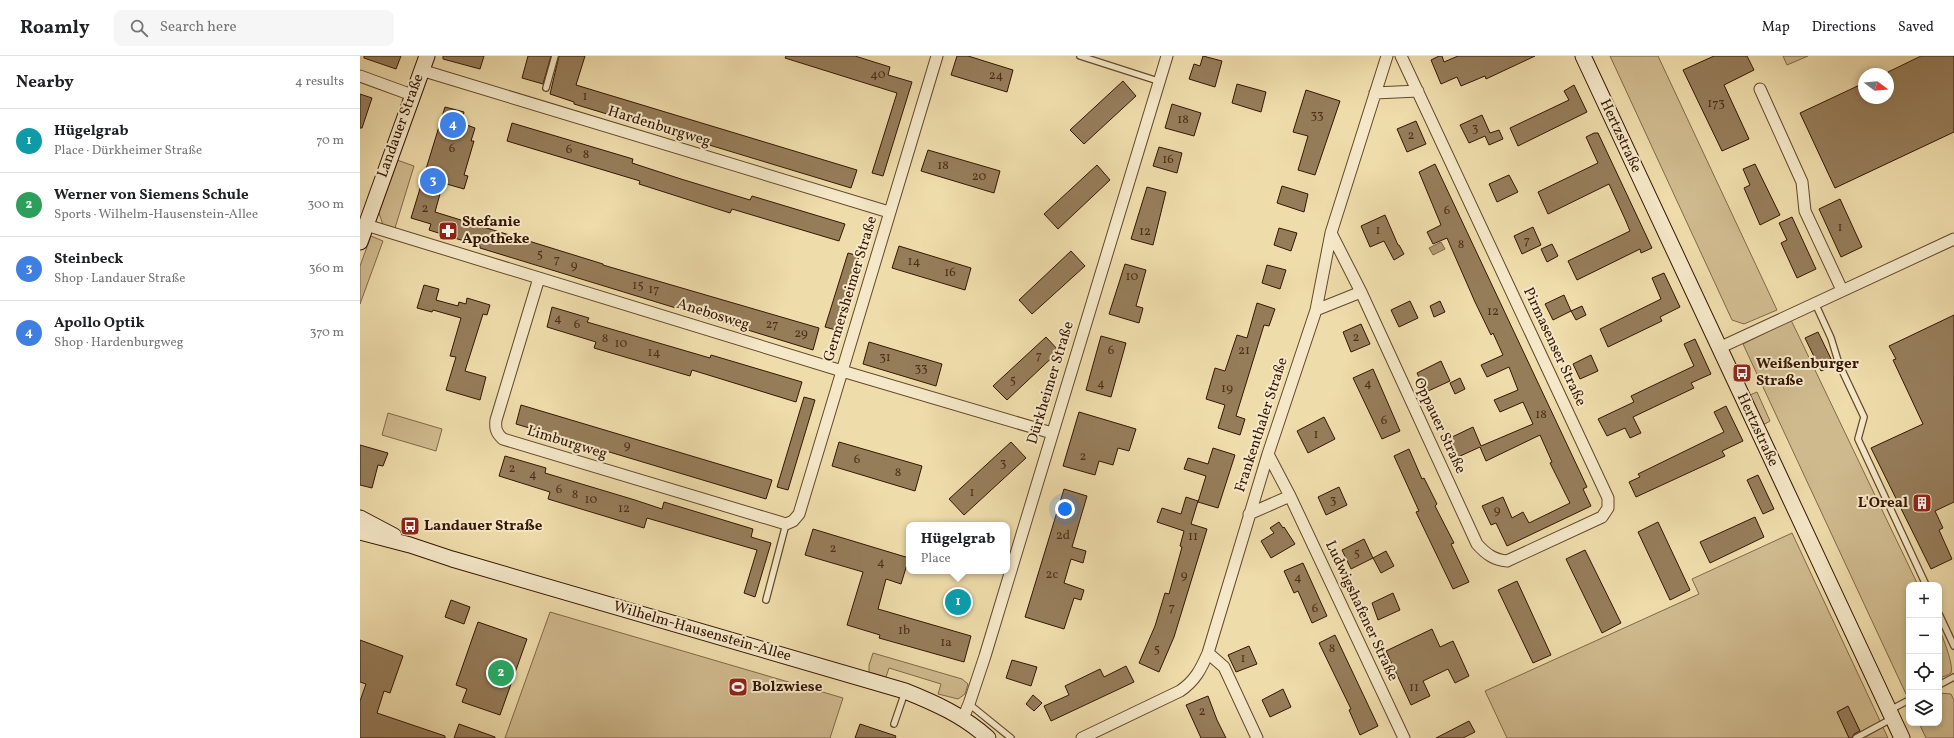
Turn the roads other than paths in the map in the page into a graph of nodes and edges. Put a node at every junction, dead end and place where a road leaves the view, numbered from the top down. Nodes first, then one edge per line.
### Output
1 (427, 56) edge
2 (555, 56) edge
3 (936, 56) edge
4 (1080, 56) edge
5 (1167, 56) edge
6 (1387, 56) edge
7 (1401, 56) edge
8 (1583, 56) edge
9 (1097, 59) edge
10 (421, 70) junction
11 (360, 76) edge
12 (1158, 81) junction
13 (546, 88) dead end
14 (1760, 89) dead end
15 (1418, 91) junction
16 (1375, 93) junction
17 (412, 95) junction
18 (889, 212) junction
19 (366, 225) junction
20 (1331, 233) junction
21 (1954, 239) edge
22 (360, 242) edge
23 (539, 278) junction
24 (1842, 290) junction
25 (1361, 292) junction
26 (1815, 303) junction
27 (1316, 310) junction
28 (1719, 348) junction
29 (842, 371) junction
30 (1052, 433) junction
31 (1268, 454) junction
32 (1290, 496) junction
33 (1249, 514) junction
34 (360, 518) edge
35 (786, 524) junction
36 (360, 532) edge
37 (407, 544) junction
38 (1503, 561) joint
39 (1010, 570) edge
40 (1009, 574) edge
41 (1925, 582) edge
42 (766, 600) dead end
43 (1941, 618) edge
44 (1954, 646) edge
45 (1208, 653) junction
46 (1954, 677) edge
47 (1942, 683) edge
48 (905, 691) junction
49 (1906, 702) edge
50 (969, 704) junction
51 (1891, 714) junction
52 (962, 718) junction
53 (894, 724) dead end
54 (988, 738) edge
55 (1011, 738) edge
56 (1082, 738) edge
57 (1257, 738) edge
58 (1404, 738) edge
59 (1856, 738) edge
60 (1902, 738) edge

1 - 10 street, Landauer Straße
2 - 13 lane
3 - 18 street, Germersheimer Straße
4 - 9 lane
5 - 12 street, Dürkheimer Straße
6 - 16 street, Frankenthaler Straße
7 - 15 street, Pirmasenser Straße
8 - 28 street, Hertzstraße
9 - 12 lane
10 - 17 street, Landauer Straße
10 - 18 street, Hardenburgweg
11 - 17 street
12 - 30 street, Dürkheimer Straße
14 - 24 street
15 - 16 street
15 - 38 street, Pirmasenser Straße
16 - 20 street, Frankenthaler Straße
17 - 19 street, Landauer Straße
18 - 29 street, Germersheimer Straße
19 - 22 street, Landauer Straße
19 - 23 street, Anebosweg
20 - 25 street, Oppauer Straße
20 - 27 street, Frankenthaler Straße
21 - 24 street
23 - 29 street, Anebosweg
23 - 35 street, Limburgweg
24 - 26 street
25 - 27 street
25 - 38 street, Oppauer Straße
26 - 28 street
26 - 41 lane
27 - 31 street, Frankenthaler Straße
28 - 51 street, Hertzstraße
29 - 30 street, Anebosweg
29 - 35 street, Germersheimer Straße
30 - 39 street, Dürkheimer Straße
31 - 32 street, Ludwigshafener Straße
31 - 33 street, Frankenthaler Straße
32 - 33 street
32 - 58 street, Ludwigshafener Straße
33 - 45 street, Frankenthaler Straße
34 - 37 street, Wilhelm-Hausenstein-Allee
35 - 42 lane
36 - 37 street, Wilhelm-Hausenstein-Allee
37 - 48 street, Wilhelm-Hausenstein-Allee
40 - 50 street, Dürkheimer Straße
43 - 44 lane
45 - 56 street, Frankenthaler Straße
45 - 57 street
46 - 47 lane
48 - 52 street, Wilhelm-Hausenstein-Allee
48 - 53 lane
49 - 51 lane
50 - 52 street, Dürkheimer Straße
50 - 55 lane
51 - 59 lane
51 - 60 street, Hertzstraße
52 - 54 street, Wilhelm-Hausenstein-Allee

